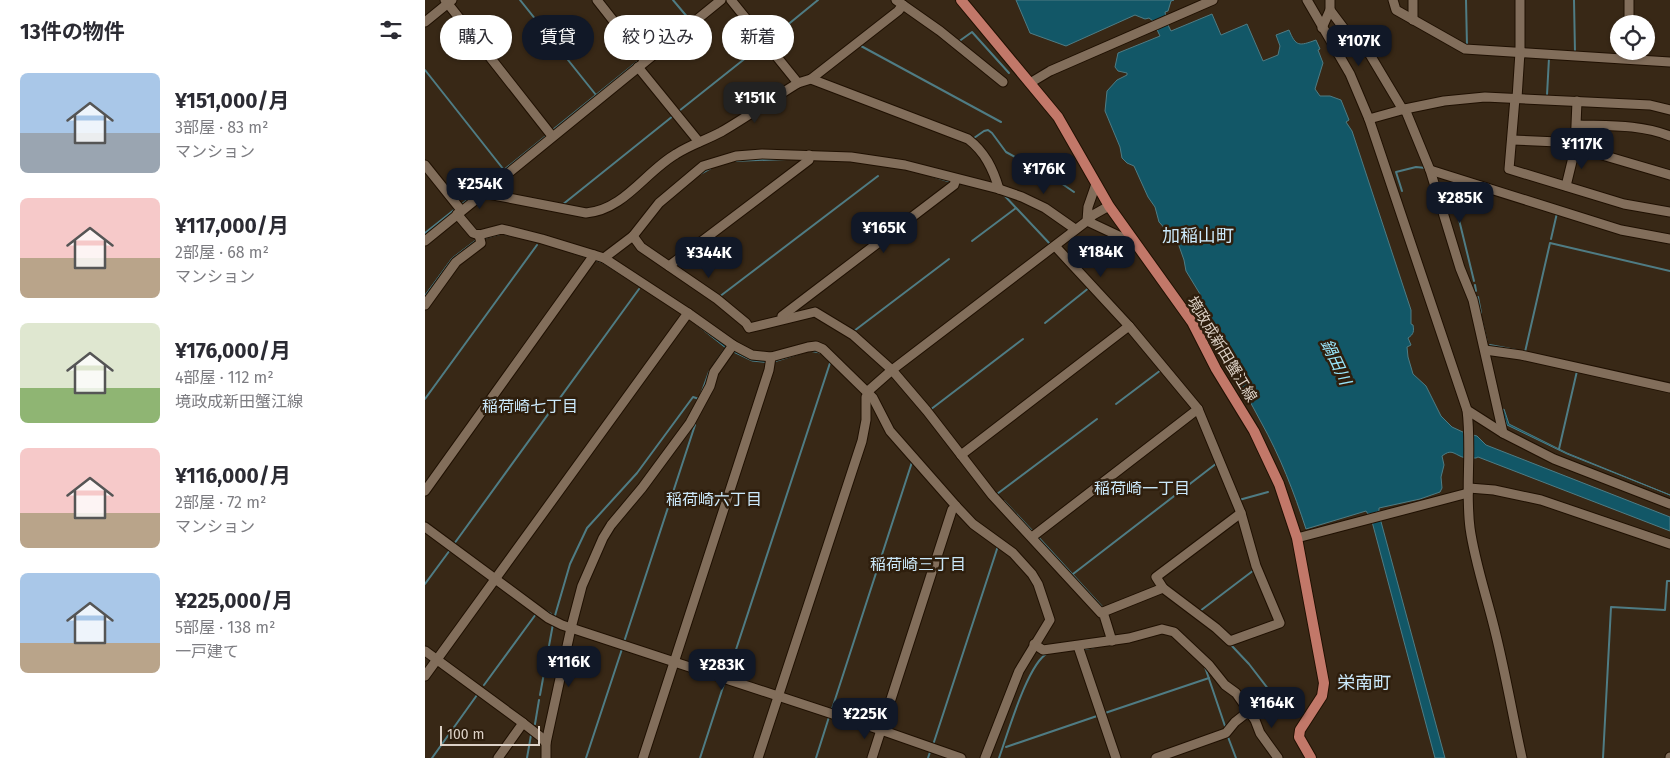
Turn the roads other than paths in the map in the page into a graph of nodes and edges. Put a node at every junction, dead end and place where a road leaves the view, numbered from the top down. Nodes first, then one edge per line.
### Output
1 (597, 0) edge
2 (721, 0) edge
3 (731, 0) edge
4 (961, 0) edge
5 (1213, 0) edge
6 (1307, 0) edge
7 (1330, 0) edge
8 (1393, 0) edge
9 (1413, 0) edge
10 (1520, 0) edge
11 (1629, 0) edge
12 (448, 1) edge
13 (899, 2) edge
14 (1330, 10) junction
15 (1629, 15) edge
16 (1413, 20) junction
17 (425, 22) edge
18 (1322, 28) junction
19 (1520, 51) junction
20 (1610, 54) edge
21 (1655, 59) edge
22 (1670, 62) edge
23 (642, 64) junction
24 (811, 79) junction
25 (1003, 82) dead end
26 (798, 83) junction
27 (1031, 83) junction
28 (1516, 98) junction
29 (1577, 101) junction
30 (1403, 110) junction
31 (1670, 110) edge
32 (1369, 119) junction
33 (1577, 125) junction
34 (552, 136) junction
35 (1670, 136) edge
36 (1512, 140) junction
37 (699, 142) junction
38 (1575, 149) junction
39 (809, 155) junction
40 (425, 165) edge
41 (1430, 170) junction
42 (1670, 175) edge
43 (956, 178) junction
44 (1096, 184) junction
45 (1566, 186) junction
46 (999, 189) junction
47 (484, 191) junction
48 (1109, 206) junction
49 (459, 212) junction
50 (1670, 212) edge
51 (1087, 221) junction
52 (1075, 230) junction
53 (633, 236) junction
54 (480, 238) junction
55 (1670, 239) edge
56 (425, 241) edge
57 (1136, 244) junction
58 (1055, 246) junction
59 (592, 258) junction
60 (604, 258) junction
61 (669, 266) junction
62 (425, 305) edge
63 (686, 314) junction
64 (783, 319) junction
65 (1129, 326) junction
66 (731, 348) junction
67 (1485, 350) junction
68 (771, 360) junction
69 (892, 370) junction
70 (1670, 388) edge
71 (867, 395) junction
72 (1198, 409) junction
73 (1467, 410) junction
74 (1503, 433) junction
75 (961, 455) junction
76 (425, 491) edge
77 (1469, 491) junction
78 (1670, 504) edge
79 (956, 506) junction
80 (1241, 513) junction
81 (425, 527) edge
82 (1032, 537) junction
83 (1297, 538) junction
84 (1670, 544) edge
85 (496, 579) junction
86 (1163, 588) junction
87 (1103, 612) junction
88 (571, 628) junction
89 (1112, 641) junction
90 (1034, 644) junction
91 (1078, 646) junction
92 (425, 651) edge
93 (437, 659) junction
94 (675, 662) junction
95 (425, 676) edge
96 (778, 697) junction
97 (1249, 711) junction
98 (523, 723) junction
99 (881, 730) junction
100 (545, 743) junction
101 (498, 758) edge
102 (546, 758) edge
103 (643, 758) edge
104 (758, 758) edge
105 (872, 758) edge
106 (961, 758) edge
107 (985, 758) edge
108 (1116, 758) edge
109 (1156, 758) edge
110 (1278, 758) edge
111 (1311, 758) edge
112 (1522, 758) edge

1 - 23 street
2 - 23 street
3 - 26 street
4 - 27 main road, 境政成新田蟹江線
5 - 27 street
6 - 18 street
7 - 14 street
8 - 16 street
9 - 16 street
10 - 19 street
11 - 15 street
12 - 17 street
12 - 34 street
13 - 24 street
13 - 25 street
14 - 18 street
14 - 30 street
16 - 19 street
18 - 32 street
19 - 20 street
19 - 28 street
21 - 22 street
23 - 34 street
23 - 37 street
24 - 26 street
24 - 46 street
26 - 37 street
27 - 44 main road, 境政成新田蟹江線
28 - 29 street
28 - 30 street
28 - 36 street
29 - 31 street
29 - 33 street
30 - 32 street
30 - 41 street
32 - 73 street
33 - 35 street
33 - 38 street
34 - 47 street
36 - 38 street
36 - 45 street
37 - 47 street
38 - 42 street
38 - 45 street
39 - 43 street
39 - 53 street
39 - 61 street
40 - 49 street
41 - 55 street
41 - 67 street
43 - 46 street
43 - 64 street
44 - 48 main road, 境政成新田蟹江線
44 - 51 street
45 - 50 street
46 - 52 street
47 - 49 street
48 - 51 street
48 - 57 main road, 境政成新田蟹江線
49 - 54 street
49 - 56 street
51 - 52 street
51 - 57 street
52 - 58 street
53 - 60 street
53 - 61 street
54 - 59 street
54 - 62 street
57 - 83 main road, 境政成新田蟹江線
58 - 65 street
58 - 69 street
59 - 60 street
59 - 76 street
60 - 63 street
61 - 64 street
63 - 66 street
63 - 85 street
64 - 69 street
65 - 72 street
65 - 75 street
66 - 68 street
66 - 88 street
67 - 70 street
67 - 74 street
68 - 71 street
68 - 94 street
69 - 71 street
69 - 75 street
71 - 79 street
71 - 96 street
72 - 80 street
72 - 82 street
73 - 74 street
73 - 77 street
74 - 78 street
75 - 82 street
77 - 83 street
77 - 84 street
77 - 112 street
79 - 90 street
79 - 99 street
80 - 86 street
80 - 86 street
81 - 85 street
82 - 87 street
83 - 111 main road, 境政成新田蟹江線
85 - 88 street
85 - 93 street
86 - 87 street
87 - 89 street
88 - 94 street
88 - 100 street
89 - 91 street
89 - 97 street
90 - 91 street
90 - 107 street
91 - 108 street
92 - 93 street
93 - 95 street
93 - 98 street
94 - 96 street
94 - 103 street
96 - 99 street
96 - 104 street
97 - 109 street
97 - 110 street
98 - 100 street
98 - 101 street
99 - 105 street
99 - 106 street
100 - 102 street

